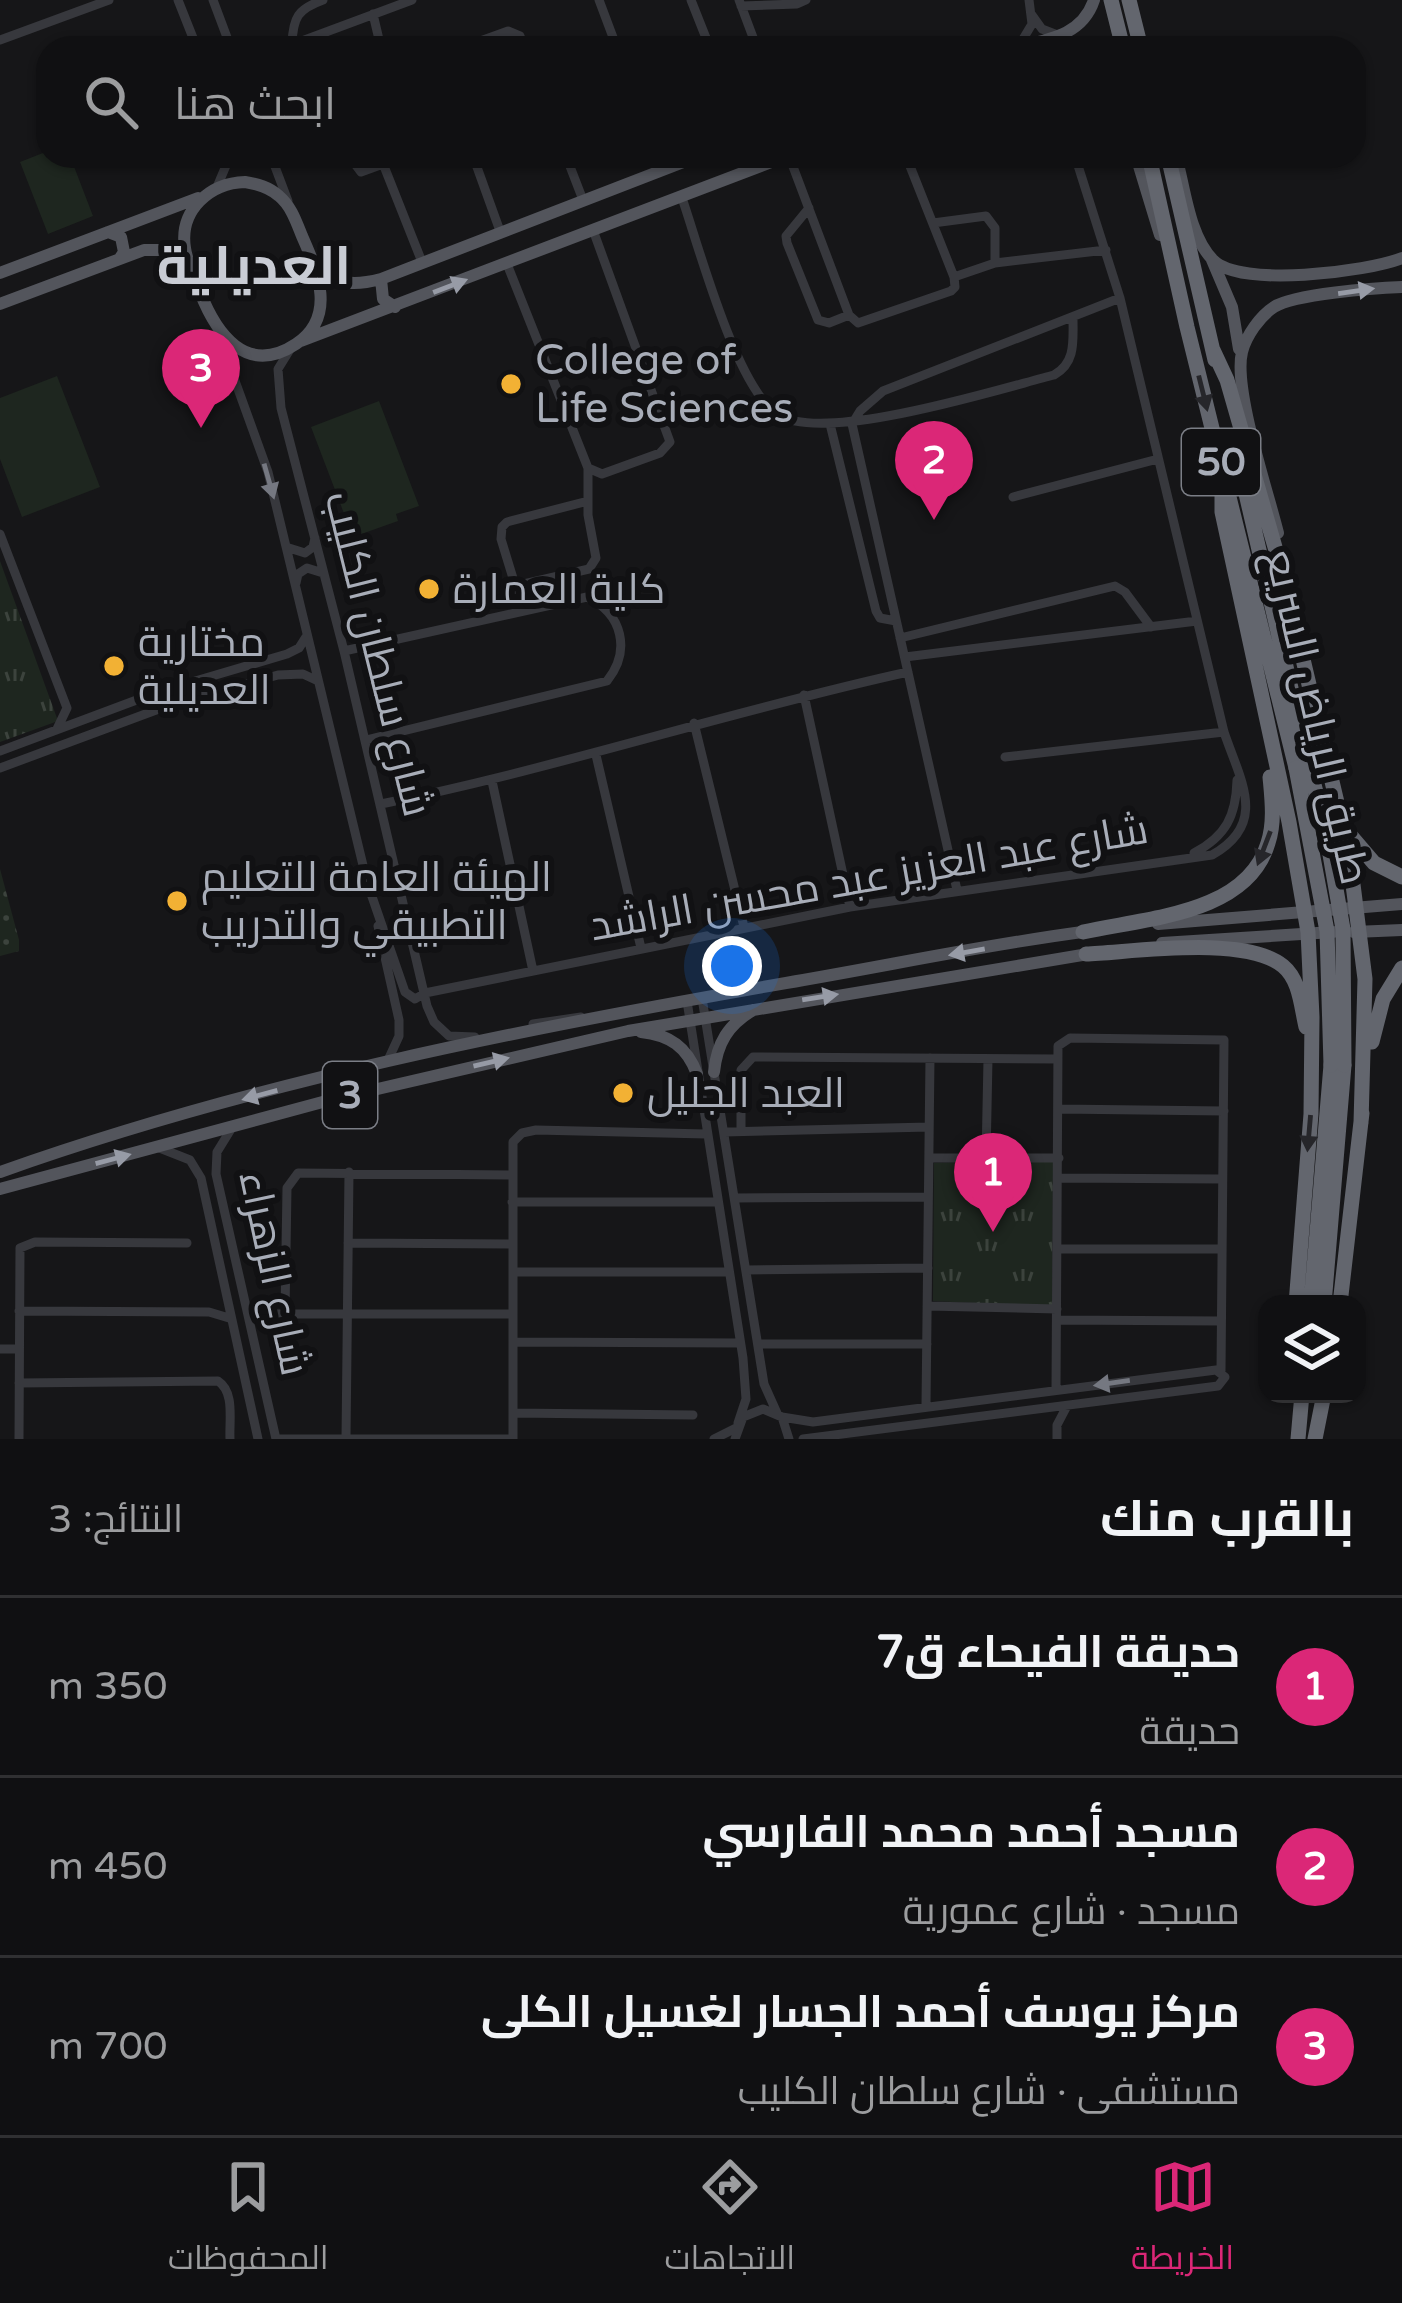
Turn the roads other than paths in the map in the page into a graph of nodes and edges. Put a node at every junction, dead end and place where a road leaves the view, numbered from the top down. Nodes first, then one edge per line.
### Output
1 (109, 0) edge
2 (178, 0) edge
3 (213, 0) edge
4 (323, 0) edge
5 (412, 0) edge
6 (599, 0) edge
7 (691, 0) edge
8 (806, 0) edge
9 (1029, 0) edge
10 (1094, 0) edge
11 (1111, 0) edge
12 (1129, 0) edge
13 (740, 3) edge
14 (373, 14) junction
15 (1032, 14) junction
16 (192, 36) edge
17 (226, 36) edge
18 (291, 36) edge
19 (315, 36) edge
20 (378, 36) edge
21 (612, 36) edge
22 (705, 36) edge
23 (753, 36) edge
24 (1026, 36) edge
25 (1060, 36) joint
26 (1120, 36) edge
27 (1138, 36) edge
28 (0, 40) edge
29 (223, 168) edge
30 (276, 168) edge
31 (385, 168) edge
32 (476, 168) edge
33 (571, 168) edge
34 (650, 168) edge
35 (758, 168) edge
36 (793, 168) edge
37 (911, 168) edge
38 (1079, 168) edge
39 (1140, 168) edge
40 (1151, 168) edge
41 (1175, 168) edge
42 (1176, 168) edge
43 (211, 191) junction
44 (682, 198) junction
45 (583, 200) junction
46 (808, 208) junction
47 (292, 211) junction
48 (933, 223) junction
49 (593, 230) junction
50 (500, 231) junction
51 (108, 232) junction
52 (1106, 250) junction
53 (120, 258) junction
54 (1402, 258) edge
55 (1211, 259) junction
56 (422, 262) junction
57 (189, 263) junction
58 (995, 263) junction
59 (507, 264) junction
60 (316, 268) junction
61 (0, 273) edge
62 (1275, 275) junction
63 (954, 277) junction
64 (381, 278) junction
65 (1402, 287) edge
66 (1120, 298) junction
67 (1285, 302) junction
68 (0, 304) edge
69 (395, 307) junction
70 (849, 315) junction
71 (1073, 318) junction
72 (1187, 328) junction
73 (217, 331) junction
74 (296, 344) junction
75 (1213, 350) junction
76 (1240, 356) junction
77 (830, 424) junction
78 (852, 424) junction
79 (1159, 459) junction
80 (1222, 466) junction
81 (588, 468) junction
82 (1013, 497) dead end
83 (588, 501) junction
84 (0, 534) edge
85 (315, 536) junction
86 (286, 544) junction
87 (325, 578) junction
88 (296, 585) junction
89 (515, 586) junction
90 (523, 611) junction
91 (896, 621) junction
92 (1197, 621) junction
93 (1151, 627) junction
94 (307, 632) junction
95 (900, 638) junction
96 (344, 652) junction
97 (904, 657) junction
98 (274, 658) junction
99 (1304, 658) junction
100 (908, 672) junction
101 (278, 675) junction
102 (318, 681) junction
103 (805, 695) junction
104 (67, 708) junction
105 (88, 716) junction
106 (694, 723) junction
107 (57, 729) junction
108 (1224, 732) junction
109 (1268, 733) junction
110 (366, 740) junction
111 (0, 751) edge
112 (596, 755) junction
113 (1005, 757) dead end
114 (0, 767) edge
115 (1303, 767) junction
116 (1329, 775) junction
117 (492, 782) junction
118 (381, 804) junction
119 (1349, 853) junction
120 (1297, 863) junction
121 (1402, 877) edge
122 (368, 885) junction
123 (957, 890) junction
124 (1402, 904) edge
125 (1358, 905) junction
126 (850, 908) junction
127 (1305, 910) junction
128 (744, 927) junction
129 (1402, 930) edge
130 (1083, 932) junction
131 (1308, 932) junction
132 (1361, 932) junction
133 (640, 948) junction
134 (1086, 954) junction
135 (1402, 968) edge
136 (533, 971) junction
137 (1365, 979) junction
138 (1312, 981) junction
139 (425, 993) junction
140 (694, 999) junction
141 (767, 1006) junction
142 (705, 1016) junction
143 (598, 1017) junction
144 (689, 1019) junction
145 (628, 1031) junction
146 (930, 1058) junction
147 (1312, 1058) junction
148 (988, 1059) junction
149 (1058, 1059) junction
150 (386, 1062) junction
151 (1338, 1065) junction
152 (714, 1072) junction
153 (698, 1074) junction
154 (1059, 1108) junction
155 (1223, 1111) junction
156 (1361, 1123) junction
157 (233, 1126) junction
158 (929, 1127) junction
159 (741, 1131) junction
160 (724, 1132) junction
161 (706, 1134) junction
162 (158, 1147) junction
163 (929, 1158) junction
164 (986, 1158) junction
165 (1059, 1158) junction
166 (0, 1168) edge
167 (349, 1172) junction
168 (512, 1175) junction
169 (1059, 1178) junction
170 (1222, 1178) junction
171 (732, 1182) junction
172 (218, 1183) junction
173 (715, 1185) junction
174 (202, 1188) junction
175 (0, 1189) edge
176 (928, 1197) junction
177 (735, 1198) junction
178 (512, 1202) junction
179 (717, 1202) junction
180 (187, 1243) dead end
181 (348, 1243) junction
182 (512, 1244) junction
183 (1059, 1249) junction
184 (1222, 1249) junction
185 (928, 1268) junction
186 (746, 1270) junction
187 (513, 1272) junction
188 (728, 1272) junction
189 (241, 1285) junction
190 (224, 1295) junction
191 (1297, 1295) edge
192 (1312, 1295) edge
193 (1325, 1295) edge
194 (1341, 1295) edge
195 (750, 1298) junction
196 (734, 1304) junction
197 (927, 1306) junction
198 (19, 1311) junction
199 (209, 1312) junction
200 (285, 1312) junction
201 (248, 1314) junction
202 (347, 1314) junction
203 (513, 1314) junction
204 (1057, 1314) junction
205 (230, 1319) junction
206 (1221, 1321) junction
207 (513, 1342) junction
208 (740, 1343) junction
209 (758, 1344) junction
210 (927, 1345) junction
211 (0, 1349) edge
212 (19, 1349) junction
213 (258, 1358) junction
214 (240, 1363) junction
215 (1221, 1371) junction
216 (263, 1382) junction
217 (19, 1383) junction
218 (245, 1386) junction
219 (1056, 1390) junction
220 (987, 1399) junction
221 (964, 1401) junction
222 (1298, 1403) edge
223 (1319, 1403) edge
224 (926, 1405) junction
225 (1067, 1406) junction
226 (1043, 1409) junction
227 (513, 1413) junction
228 (990, 1413) junction
229 (693, 1415) dead end
230 (779, 1415) junction
231 (966, 1416) junction
232 (813, 1421) junction
233 (1057, 1425) junction
234 (736, 1430) edge
235 (346, 1438) edge
236 (808, 1438) edge
237 (19, 1439) edge
238 (230, 1439) edge
239 (258, 1439) edge
240 (276, 1439) edge
241 (310, 1439) edge
242 (404, 1439) edge
243 (513, 1439) edge
244 (715, 1439) edge
245 (789, 1439) edge
246 (1057, 1439) edge
247 (1297, 1439) edge
248 (1313, 1439) edge

1 - 28 street
2 - 16 street
3 - 17 street
4 - 18 street
5 - 14 street
6 - 21 street
7 - 22 street
8 - 13 street
9 - 15 street
10 - 25 main road
11 - 26 highway
12 - 27 highway
13 - 23 street
14 - 19 street
14 - 20 street
15 - 24 street
15 - 25 street
29 - 43 street
30 - 47 street
31 - 56 street
32 - 50 street
33 - 45 street
34 - 45 main road
35 - 44 main road
36 - 46 street
37 - 48 street
38 - 52 street, شارع عبد العزيز عبد محسن الراشد
39 - 72 main road
40 - 72 highway, طريق الرياض السريع / 50
41 - 75 highway, طريق الرياض السريع / 50
42 - 55 main road
43 - 47 main road
43 - 51 main road
43 - 57 main road
44 - 49 main road
44 - 77 street
45 - 50 main road
46 - 70 street
46 - 70 street
47 - 60 main road
48 - 58 street
48 - 63 street
49 - 59 main road
49 - 81 street
50 - 56 main road
51 - 53 main road
51 - 61 main road
52 - 58 street
52 - 66 street, شارع عبد العزيز عبد محسن الراشد
53 - 57 main road
53 - 68 main road
54 - 62 main road
55 - 62 main road
55 - 76 main road
56 - 64 main road
57 - 73 main road
58 - 63 street
69 -> 59 main road
59 - 81 street
60 - 64 main road
60 - 74 main road
62 - 67 main road
63 - 70 street
64 - 69 main road
67 -> 65 main road
66 - 71 street
66 - 79 street, شارع عبد العزيز عبد محسن الراشد
67 - 76 main road
69 - 74 main road
71 - 78 street
71 - 78 street
72 -> 80 highway, طريق الرياض السريع / 50
73 - 74 main road
73 -> 86 street, شارع سلطان الكليب
74 - 85 street, شارع سلطان الكليب
75 - 99 highway
75 - 115 highway, طريق الرياض السريع / 50
76 - 99 main road
77 - 78 street
77 - 91 street
78 - 91 street
79 - 82 street
79 - 92 street, شارع عبد العزيز عبد محسن الراشد
80 - 109 highway
80 - 115 highway, طريق الرياض السريع / 50
81 - 83 street
83 - 89 street
83 - 89 street
84 - 104 street
85 - 86 street
85 - 87 street, شارع سلطان الكليب
86 - 88 street, شارع سلطان الكليب
87 - 88 street
87 - 96 street, شارع سلطان الكليب
88 - 94 street, شارع سلطان الكليب
89 - 90 street
90 - 96 street
90 - 110 street
91 - 95 street
92 - 93 street
92 - 108 street, شارع عبد العزيز عبد محسن الراشد
93 - 95 street
93 - 97 street
94 - 98 street
94 - 102 street, شارع سلطان الكليب
95 - 97 street
96 - 110 street, شارع سلطان الكليب
97 - 100 street
98 - 101 street
98 - 105 street
99 - 116 highway
100 - 103 street
100 - 123 street
101 - 102 street
101 - 114 street
102 - 122 street, شارع سلطان الكليب
103 - 106 street
103 - 126 street
104 - 105 street
104 - 107 street
105 - 107 street
106 - 112 street
106 - 128 street
107 - 111 street
108 - 113 street
108 - 123 street, شارع عبد العزيز عبد محسن الراشد
109 - 120 highway
109 -> 130 highway
110 - 118 street, شارع سلطان الكليب
112 - 117 street
112 - 133 street
115 - 151 highway, طريق الرياض السريع / 50, bridge
116 - 119 highway
116 - 121 highway
117 - 118 street
117 - 136 street
118 - 139 street, شارع سلطان الكليب
119 - 120 highway
119 - 125 highway
120 - 127 highway
122 - 139 street
122 - 150 street, شارع سلطان الكليب
123 - 126 street, شارع عبد العزيز عبد محسن الراشد
124 - 125 main road, 3
125 - 127 main road, 3
125 - 132 highway
126 - 128 street, شارع عبد العزيز عبد محسن الراشد
127 - 130 main road, 3
127 - 131 highway
128 - 133 street, شارع عبد العزيز عبد محسن الراشد
129 - 132 main road, 3
130 -> 140 main road, 3
131 - 132 main road, 3
131 - 134 main road, 3
131 - 138 highway
132 - 137 highway
133 - 136 street, شارع عبد العزيز عبد محسن الراشد
141 -> 134 main road, 3
134 - 147 highway
135 - 156 highway
136 - 139 street, شارع عبد العزيز عبد محسن الراشد
137 - 138 highway
137 - 156 highway
138 - 147 highway
139 - 143 street, شارع سلطان الكليب
140 - 142 street
140 - 143 main road, 3
140 - 144 street
141 - 142 main road, 3
141 - 152 main road
142 - 144 main road, 3
142 - 152 street
143 - 150 main road, 3
144 - 145 main road, 3
144 - 153 street
145 - 153 main road
157 -> 145 main road, 3
146 - 148 street
146 - 158 street
146 - 159 street
147 -> 191 highway
148 - 149 street
148 - 164 street
149 - 154 street
149 - 155 street
150 -> 166 main road, 3
151 - 192 highway, طريق الرياض السريع / 50
151 - 193 highway, طريق الرياض السريع / 50
152 - 160 street
153 - 161 street
154 - 155 street
154 - 165 street
155 - 170 street
156 - 194 highway
157 - 162 main road, 3
157 - 172 street, شارع الزهراء
158 - 159 street
158 - 163 street
159 - 160 street
160 - 171 street
161 - 168 street
161 - 173 street
162 - 174 street, شارع الزهراء
175 -> 162 main road, 3
163 - 164 street
163 - 176 street
164 - 165 street
165 - 169 street
167 - 168 street
167 - 181 street
167 - 200 street
168 - 178 street
169 - 170 street
169 - 183 street
170 - 184 street
171 - 173 street
171 - 177 street
172 - 174 street
172 - 189 street, شارع الزهراء
173 - 179 street
174 - 190 street, شارع الزهراء
176 - 177 street
176 - 185 street
177 - 186 street
178 - 179 street
178 - 182 street
179 - 188 street
180 - 198 street
181 - 182 street
181 - 202 street
182 - 187 street
183 - 184 street
183 - 204 street
184 - 206 street
185 - 186 street
185 - 197 street
186 - 195 street
187 - 188 street
187 - 203 street
188 - 196 street
189 - 190 street
189 - 201 street, شارع الزهراء
190 - 199 street
190 - 205 street, شارع الزهراء
195 - 196 street
195 - 209 street
196 - 208 street
197 - 204 street
197 - 210 street
198 - 199 street
198 - 212 street
199 - 205 street
200 - 201 street
200 - 202 street
201 - 213 street, شارع الزهراء
202 - 203 street
202 - 235 street
203 - 207 street
204 - 206 street
204 - 219 street
205 - 214 street, شارع الزهراء
206 - 215 street
207 - 208 street
207 - 227 street
208 - 234 street
209 - 210 street
209 - 230 street
210 - 224 street
211 - 212 street
212 - 217 street
213 - 214 street
213 - 216 street, شارع الزهراء
214 - 218 street, شارع الزهراء
215 -> 219 street
215 - 225 street
216 - 218 street
216 - 240 street, شارع الزهراء
217 - 237 street
217 - 238 street
218 - 239 street, شارع الزهراء
219 - 220 street
220 - 221 street
220 - 228 street
221 - 224 street
221 - 231 street
222 - 247 highway
223 - 248 highway
224 - 232 street
225 - 226 street
225 - 233 street
226 - 228 street
226 - 233 street
227 - 229 street
227 - 243 street
228 - 231 street
230 - 232 street
230 - 234 street
230 - 245 street
231 - 236 street
232 - 236 street
233 - 246 street
234 - 244 street
235 - 241 street
235 - 242 street
240 - 241 street
242 - 243 street

